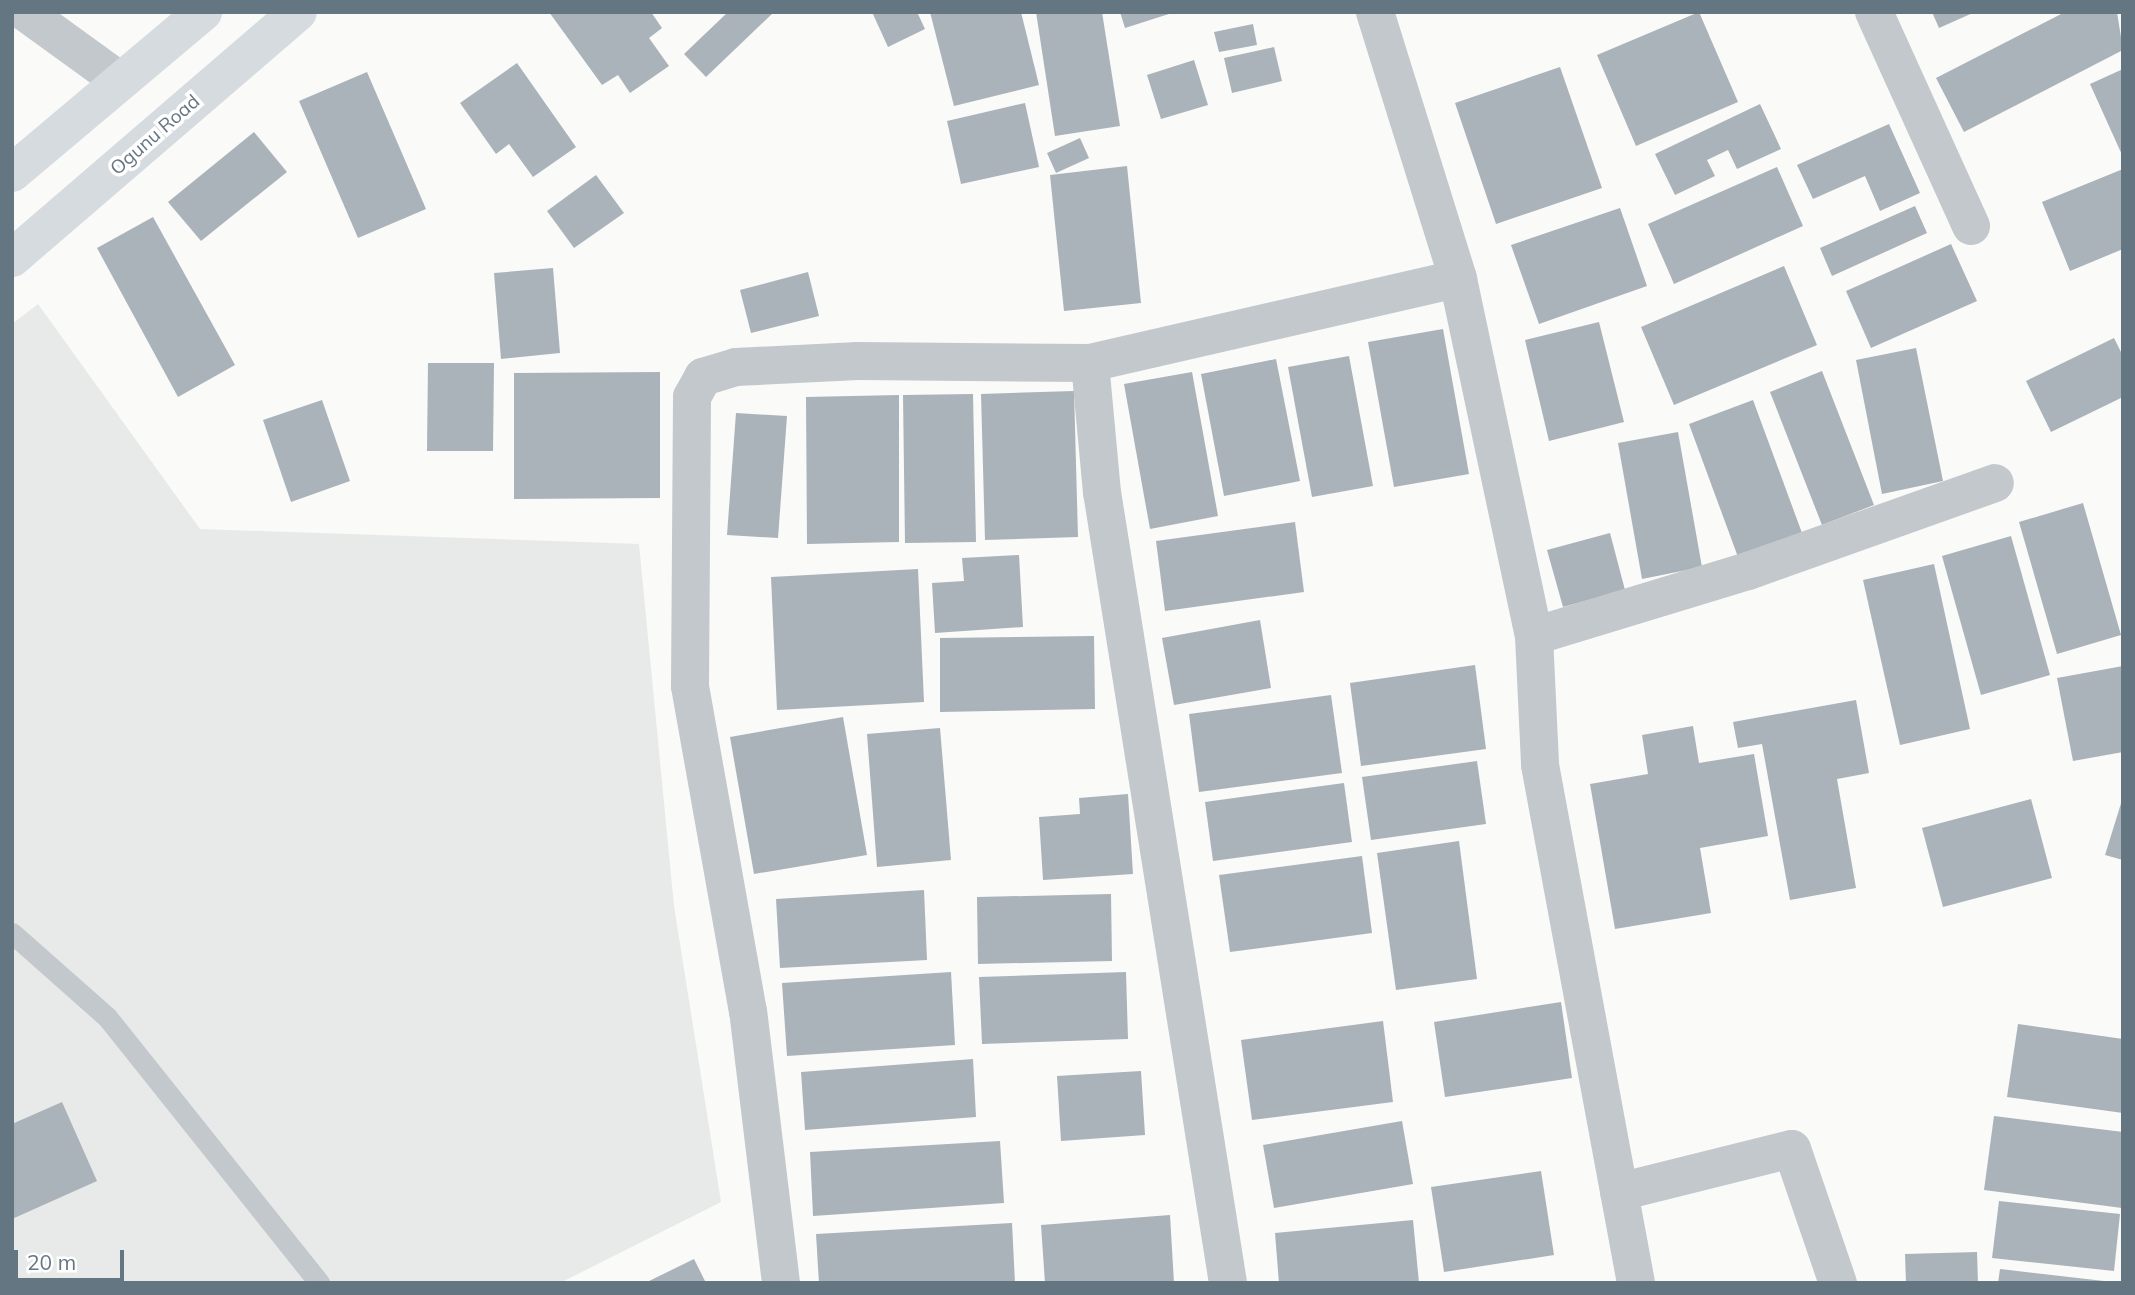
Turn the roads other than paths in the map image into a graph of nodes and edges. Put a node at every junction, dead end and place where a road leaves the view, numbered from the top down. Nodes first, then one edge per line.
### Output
1 (25, 12) edge
2 (204, 12) edge
3 (298, 12) edge
4 (1375, 12) edge
5 (1874, 12) edge
6 (119, 80) junction
7 (12, 173) edge
8 (1971, 226) dead end
9 (12, 258) edge
10 (1458, 279) junction
11 (1090, 363) junction
12 (1995, 483) dead end
13 (1534, 636) junction
14 (12, 933) edge
15 (1619, 1192) junction
16 (319, 1283) edge
17 (781, 1283) edge
18 (1228, 1283) edge
19 (1636, 1283) edge
20 (1838, 1283) edge

1 - 6 street
2 - 6 main road
3 - 9 main road, Ogunu Road
4 - 10 street
5 - 8 street
6 - 7 main road
10 - 11 street
10 - 13 street
11 - 17 street
11 - 18 street
12 - 13 street
13 - 15 street
14 - 16 lane
15 - 19 street
15 - 20 street

